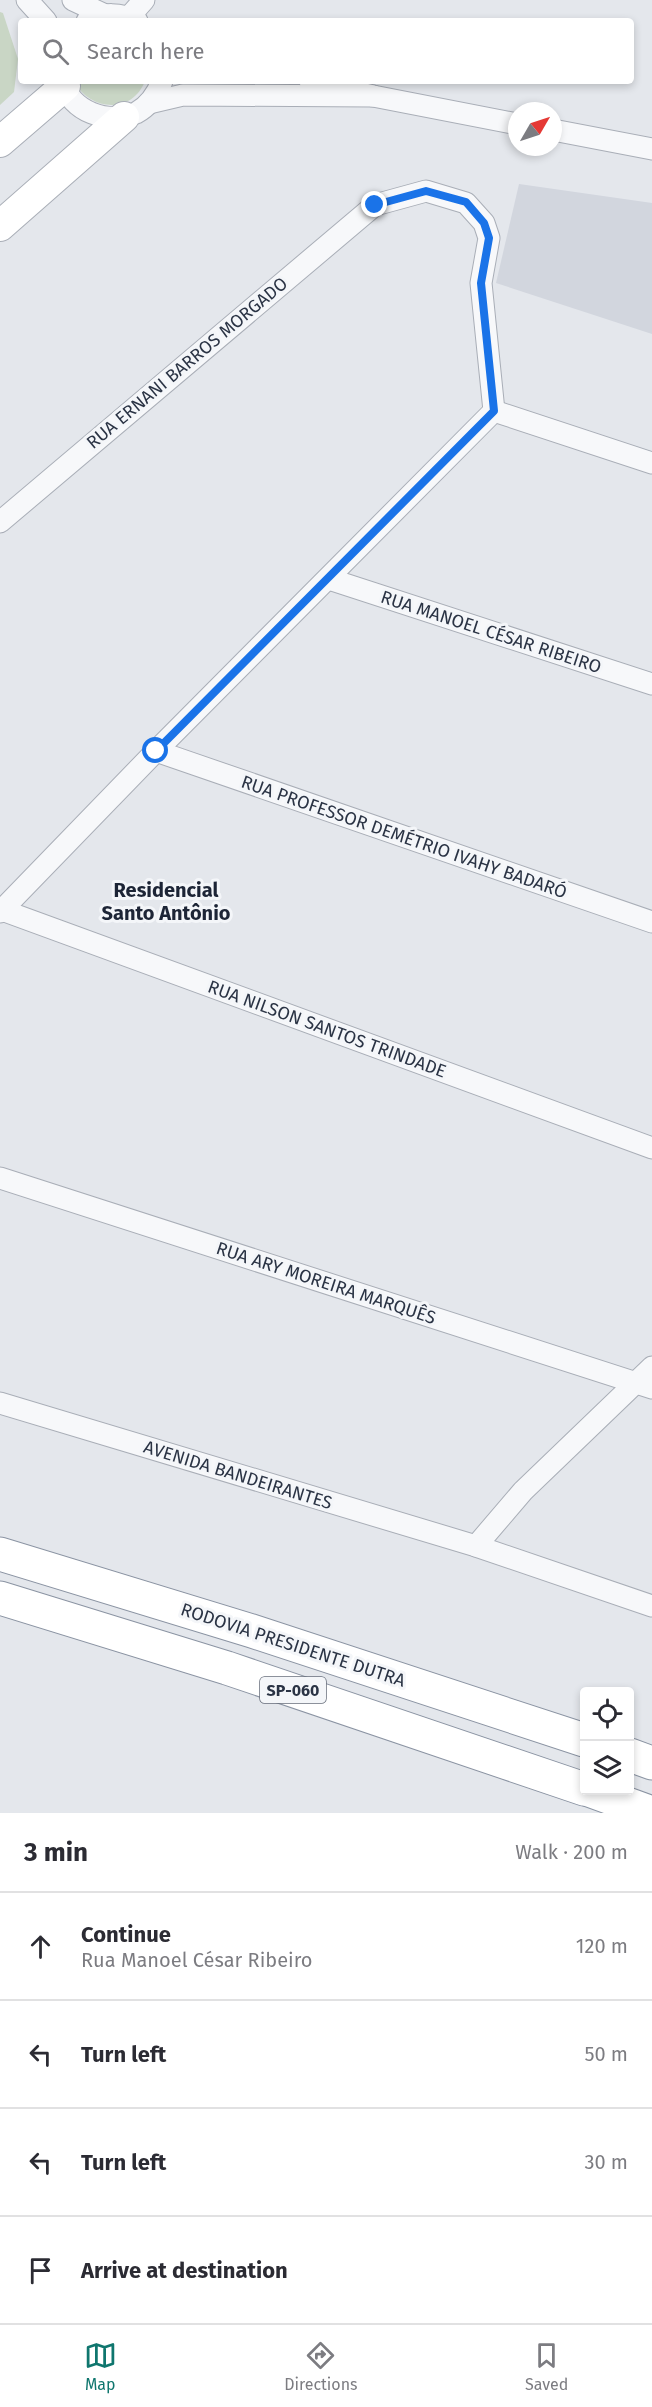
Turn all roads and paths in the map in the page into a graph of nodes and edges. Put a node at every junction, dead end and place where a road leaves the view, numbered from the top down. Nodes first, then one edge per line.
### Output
1 (27, 0) edge
2 (73, 0) edge
3 (144, 0) edge
4 (43, 18) edge
5 (95, 18) edge
6 (134, 18) edge
7 (64, 84) edge
8 (161, 84) edge
9 (323, 84) edge
10 (373, 96) junction
11 (137, 110) junction
12 (508, 122) edge
13 (562, 132) edge
14 (0, 141) edge
15 (652, 149) edge
16 (0, 226) edge
17 (494, 411) junction
18 (652, 463) edge
19 (0, 522) edge
20 (329, 579) junction
21 (652, 684) edge
22 (156, 751) junction
23 (1, 911) edge
24 (652, 922) edge
25 (652, 1148) edge
26 (0, 1178) edge
27 (652, 1367) edge
28 (645, 1385) edge
29 (0, 1403) edge
30 (476, 1546) junction
31 (0, 1554) edge
32 (0, 1598) edge
33 (652, 1606) edge
34 (580, 1738) edge
35 (634, 1756) edge
36 (652, 1763) edge
37 (580, 1787) edge
38 (600, 1795) edge
39 (652, 1813) edge

1 - 4 street
2 - 5 street
3 - 6 street
7 - 11 street
7 - 14 street
8 - 11 street
9 - 10 street
10 - 11 street
10 - 12 street
11 - 16 street
13 - 15 street
17 - 18 street
17 - 19 street, RUA ERNANI BARROS MORGADO
17 - 20 street
20 - 21 street, RUA MANOEL CÉSAR RIBEIRO
20 - 22 street
22 - 23 street
22 - 24 street, RUA PROFESSOR DEMÉTRIO IVAHY BADARÓ
23 - 25 street, RUA NILSON SANTOS TRINDADE
26 - 28 street, RUA ARY MOREIRA MARQUÊS
27 - 28 street
28 - 30 street
29 - 30 street, AVENIDA BANDEIRANTES
30 - 33 street, AVENIDA BANDEIRANTES
31 - 34 highway, RODOVIA PRESIDENTE DUTRA / SP-060
32 - 37 highway, SP-060
35 - 36 highway
38 - 39 highway

